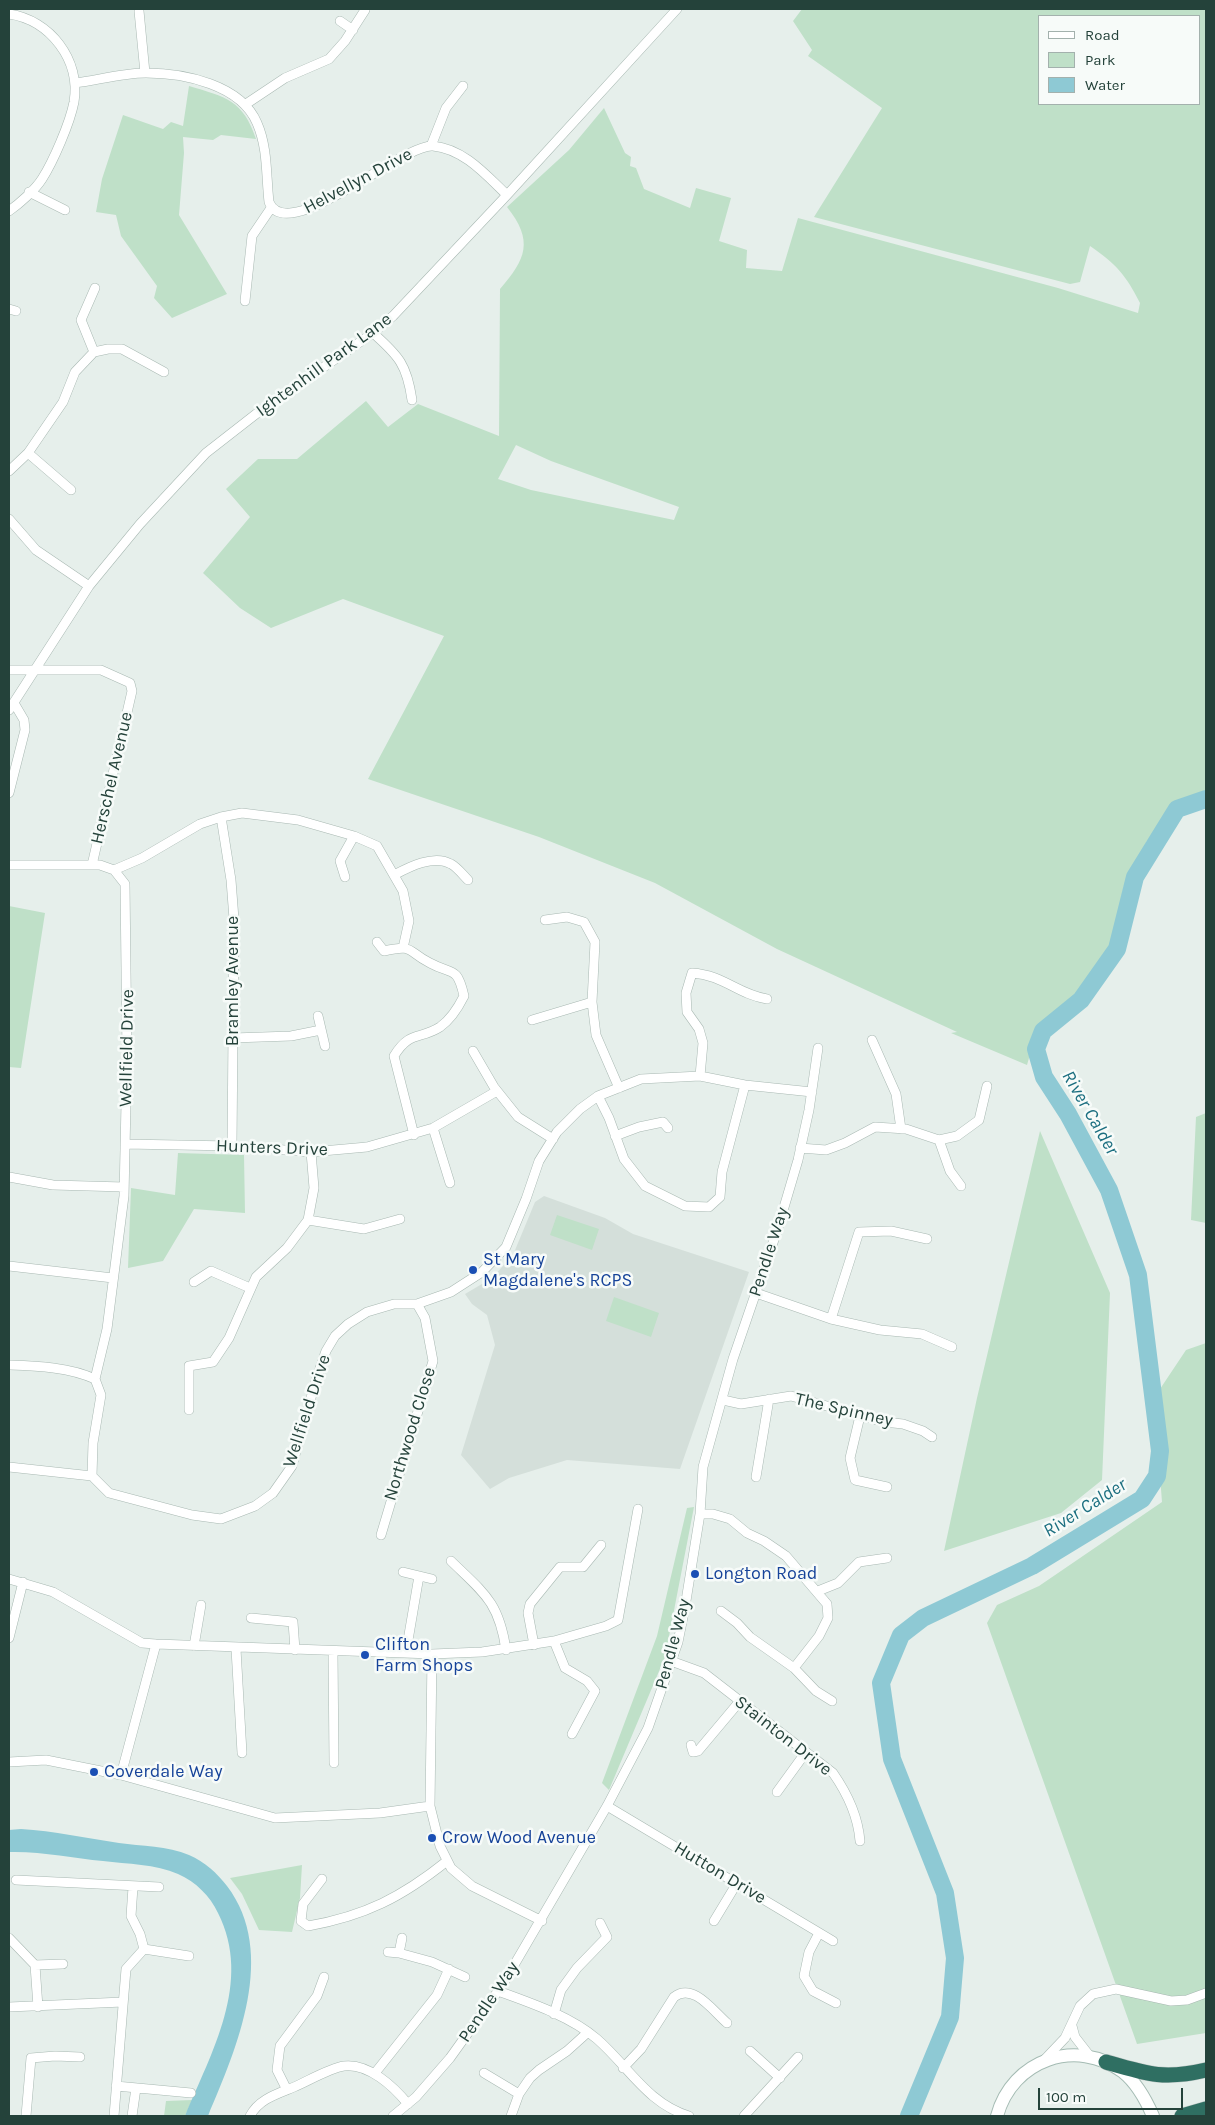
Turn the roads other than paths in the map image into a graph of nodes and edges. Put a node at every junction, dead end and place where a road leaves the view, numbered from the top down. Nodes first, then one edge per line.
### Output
1 (677, 9) edge
2 (365, 10) dead end
3 (9, 14) edge
4 (136, 15) dead end
5 (340, 21) dead end
6 (353, 30) junction
7 (145, 73) junction
8 (75, 83) junction
9 (462, 86) dead end
10 (246, 104) junction
11 (431, 146) junction
12 (30, 192) junction
13 (507, 195) junction
14 (271, 208) junction
15 (65, 210) dead end
16 (9, 211) edge
17 (95, 288) dead end
18 (245, 301) dead end
19 (373, 333) junction
20 (94, 352) junction
21 (164, 372) dead end
22 (412, 400) dead end
23 (28, 454) junction
24 (9, 471) edge
25 (71, 490) dead end
26 (9, 519) edge
27 (89, 586) junction
28 (36, 669) junction
29 (9, 670) edge
30 (11, 706) edge
31 (9, 793) edge
32 (221, 817) junction
33 (354, 836) junction
34 (9, 865) edge
35 (92, 865) junction
36 (114, 870) junction
37 (394, 875) junction
38 (345, 877) dead end
39 (468, 880) dead end
40 (545, 920) dead end
41 (377, 942) dead end
42 (403, 948) junction
43 (767, 999) dead end
44 (592, 1002) junction
45 (318, 1016) dead end
46 (532, 1020) dead end
47 (321, 1030) junction
48 (233, 1038) junction
49 (872, 1040) dead end
50 (325, 1046) dead end
51 (818, 1048) dead end
52 (473, 1051) dead end
53 (700, 1076) junction
54 (745, 1085) junction
55 (986, 1086) dead end
56 (619, 1088) junction
57 (497, 1092) junction
58 (812, 1092) junction
59 (598, 1096) junction
60 (433, 1128) junction
61 (668, 1128) dead end
62 (900, 1129) junction
63 (414, 1135) junction
64 (615, 1136) junction
65 (553, 1139) junction
66 (939, 1140) junction
67 (125, 1144) junction
68 (232, 1146) junction
69 (800, 1148) junction
70 (311, 1152) junction
71 (9, 1176) edge
72 (450, 1183) dead end
73 (961, 1186) dead end
74 (124, 1187) junction
75 (400, 1219) dead end
76 (308, 1220) junction
77 (927, 1239) dead end
78 (9, 1266) edge
79 (113, 1278) junction
80 (194, 1282) dead end
81 (250, 1288) junction
82 (756, 1293) junction
83 (417, 1304) junction
84 (829, 1318) junction
85 (952, 1347) dead end
86 (9, 1365) edge
87 (95, 1379) junction
88 (769, 1399) junction
89 (723, 1400) junction
90 (189, 1410) dead end
91 (860, 1416) junction
92 (932, 1437) dead end
93 (9, 1467) edge
94 (92, 1476) junction
95 (756, 1477) dead end
96 (887, 1486) dead end
97 (638, 1510) dead end
98 (700, 1514) junction
99 (380, 1535) dead end
100 (601, 1545) dead end
101 (887, 1558) dead end
102 (450, 1561) dead end
103 (403, 1572) dead end
104 (419, 1576) junction
105 (9, 1578) edge
106 (432, 1579) dead end
107 (23, 1582) junction
108 (818, 1591) junction
109 (201, 1605) dead end
110 (721, 1611) dead end
111 (250, 1618) dead end
112 (9, 1638) edge
113 (554, 1641) junction
114 (156, 1644) junction
115 (534, 1644) junction
116 (194, 1646) junction
117 (236, 1649) junction
118 (294, 1650) junction
119 (506, 1650) junction
120 (333, 1652) junction
121 (406, 1652) junction
122 (432, 1654) junction
123 (671, 1661) junction
124 (794, 1668) junction
125 (740, 1701) junction
126 (832, 1701) dead end
127 (572, 1734) dead end
128 (690, 1745) dead end
129 (806, 1752) junction
130 (242, 1753) dead end
131 (9, 1762) edge
132 (334, 1763) dead end
133 (121, 1775) junction
134 (777, 1792) dead end
135 (430, 1806) junction
136 (608, 1806) junction
137 (860, 1841) dead end
138 (447, 1860) junction
139 (322, 1879) dead end
140 (16, 1880) dead end
141 (737, 1883) junction
142 (133, 1887) junction
143 (159, 1887) dead end
144 (542, 1921) junction
145 (714, 1921) dead end
146 (600, 1923) dead end
147 (819, 1933) junction
148 (9, 1938) edge
149 (402, 1938) dead end
150 (833, 1941) dead end
151 (144, 1949) junction
152 (388, 1952) dead end
153 (399, 1953) junction
154 (189, 1956) dead end
155 (63, 1964) dead end
156 (35, 1965) junction
157 (449, 1970) junction
158 (324, 1977) dead end
159 (465, 1977) dead end
160 (498, 1991) junction
161 (1206, 1993) edge
162 (124, 2002) junction
163 (836, 2003) dead end
164 (38, 2006) junction
165 (9, 2007) edge
166 (554, 2014) junction
167 (727, 2024) dead end
168 (1072, 2026) junction
169 (587, 2033) junction
170 (750, 2051) dead end
171 (1088, 2055) junction
172 (80, 2057) dead end
173 (798, 2057) dead end
174 (1043, 2062) junction
175 (1106, 2062) junction
176 (623, 2068) junction
177 (1206, 2070) edge
178 (484, 2073) dead end
179 (375, 2074) junction
180 (780, 2078) junction
181 (116, 2086) junction
182 (136, 2088) junction
183 (287, 2090) junction
184 (191, 2093) dead end
185 (519, 2094) junction
186 (408, 2104) junction
187 (1206, 2109) edge
188 (675, 2114) edge
189 (26, 2116) edge
190 (114, 2116) edge
191 (132, 2116) edge
192 (250, 2116) edge
193 (393, 2116) edge
194 (512, 2116) edge
195 (690, 2116) edge
196 (744, 2116) edge
197 (997, 2116) edge
198 (1152, 2116) edge
199 (1182, 2116) edge

1 - 13 street, Ightenhill Park Lane
2 - 6 street
3 - 8 street
4 - 7 street
5 - 6 street
6 - 10 street
7 - 8 street
7 - 10 street
8 - 12 street
9 - 11 street
10 - 14 street
11 - 13 street, Helvellyn Drive
11 - 14 street, Helvellyn Drive
12 - 15 street
12 - 16 street
13 - 19 street, Ightenhill Park Lane
14 - 18 street
17 - 20 street
19 - 22 street
19 - 27 street, Ightenhill Park Lane
20 - 21 street
20 - 23 street
23 - 24 street
23 - 25 street
26 - 27 street
27 - 28 street, Ightenhill Park Lane
28 - 29 street
28 - 30 street, Ightenhill Park Lane
28 - 35 street, Herschel Avenue
30 - 31 street
32 - 33 street
32 - 36 street
32 - 48 street, Bramley Avenue
33 - 37 street
33 - 38 street
34 - 35 street
35 - 36 street
36 - 67 street, Wellfield Drive
37 - 39 street
37 - 42 street
40 - 44 street
41 - 42 street
42 - 63 street
43 - 53 street
44 - 46 street
44 - 56 street
45 - 47 street
47 - 48 street
47 - 50 street
48 - 68 street, Bramley Avenue
49 - 62 street
51 - 58 street, Pendle Way
52 - 57 street
53 - 54 street, Wellfield Drive
53 - 56 street, Wellfield Drive
54 - 58 street, Wellfield Drive
54 - 64 street
55 - 66 street
56 - 59 street, Wellfield Drive
57 - 60 street, Hunters Drive
57 - 65 street
58 - 69 street, Pendle Way
59 - 64 street
59 - 65 street, Wellfield Drive
60 - 63 street, Hunters Drive
60 - 72 street
61 - 64 street
62 - 66 street
62 - 69 street
63 - 70 street, Hunters Drive
65 - 83 street, Wellfield Drive
66 - 73 street
67 - 68 street, Hunters Drive
67 - 74 street, Wellfield Drive
68 - 70 street, Hunters Drive
69 - 82 street, Pendle Way
70 - 76 street
71 - 74 street
74 - 79 street, Wellfield Drive
75 - 76 street
76 - 81 street
77 - 84 street
78 - 79 street
79 - 87 street, Wellfield Drive
80 - 81 street
81 - 90 street
82 - 84 street
82 - 89 street, Pendle Way
83 - 94 street, Wellfield Drive
83 - 99 street, Northwood Close
84 - 85 street
86 - 87 street
87 - 94 street, Wellfield Drive
88 - 89 street, The Spinney
88 - 91 street, The Spinney
88 - 95 street
89 - 98 street, Pendle Way
91 - 92 street, The Spinney
91 - 96 street
93 - 94 street
97 - 113 street
98 - 108 street
98 - 123 street, Pendle Way
100 - 115 street
101 - 108 street
102 - 119 street
103 - 104 street
104 - 106 street
104 - 121 street
105 - 107 street
107 - 112 street
107 - 114 street
108 - 124 street
109 - 116 street
110 - 124 street
111 - 118 street
113 - 115 street
113 - 127 street
114 - 116 street
114 - 133 street
115 - 119 street
116 - 117 street
117 - 118 street
117 - 130 street
118 - 120 street
119 - 122 street
120 - 121 street
120 - 132 street
121 - 122 street
122 - 135 street
123 - 125 street, Stainton Drive
123 - 136 street, Pendle Way
124 - 126 street
125 - 128 street
125 - 129 street, Stainton Drive
129 - 134 street
129 - 137 street, Stainton Drive
131 - 133 street
133 - 135 street
135 - 138 street
136 - 141 street, Hutton Drive
136 - 144 street, Pendle Way
138 - 139 street
138 - 144 street
140 - 142 street
141 - 145 street
141 - 147 street, Hutton Drive
142 - 143 street
142 - 151 street
144 - 160 street, Pendle Way
146 - 166 street
147 - 150 street, Hutton Drive
147 - 163 street
148 - 156 street
149 - 153 street
151 - 154 street
151 - 162 street
152 - 153 street
153 - 157 street
155 - 156 street
156 - 164 street
157 - 159 street
157 - 179 street
158 - 183 street
160 - 166 street
160 - 186 street, Pendle Way
161 - 168 street
162 - 164 street
162 - 181 street
164 - 165 street
166 - 169 street
167 - 176 street
168 - 171 street
168 - 174 street
169 - 176 street
169 - 185 street
170 - 180 street
171 - 174 main road
171 - 175 main road
172 - 189 street
173 - 180 street
174 - 197 main road
175 - 177 highway
175 - 198 main road
176 - 188 street
178 - 185 street
179 - 183 street
179 - 186 street
180 - 196 street
181 - 182 street
181 - 190 street
182 - 184 street
182 - 191 street
183 - 192 street
185 - 194 street
186 - 193 street, Pendle Way
187 - 199 highway
188 - 195 street

